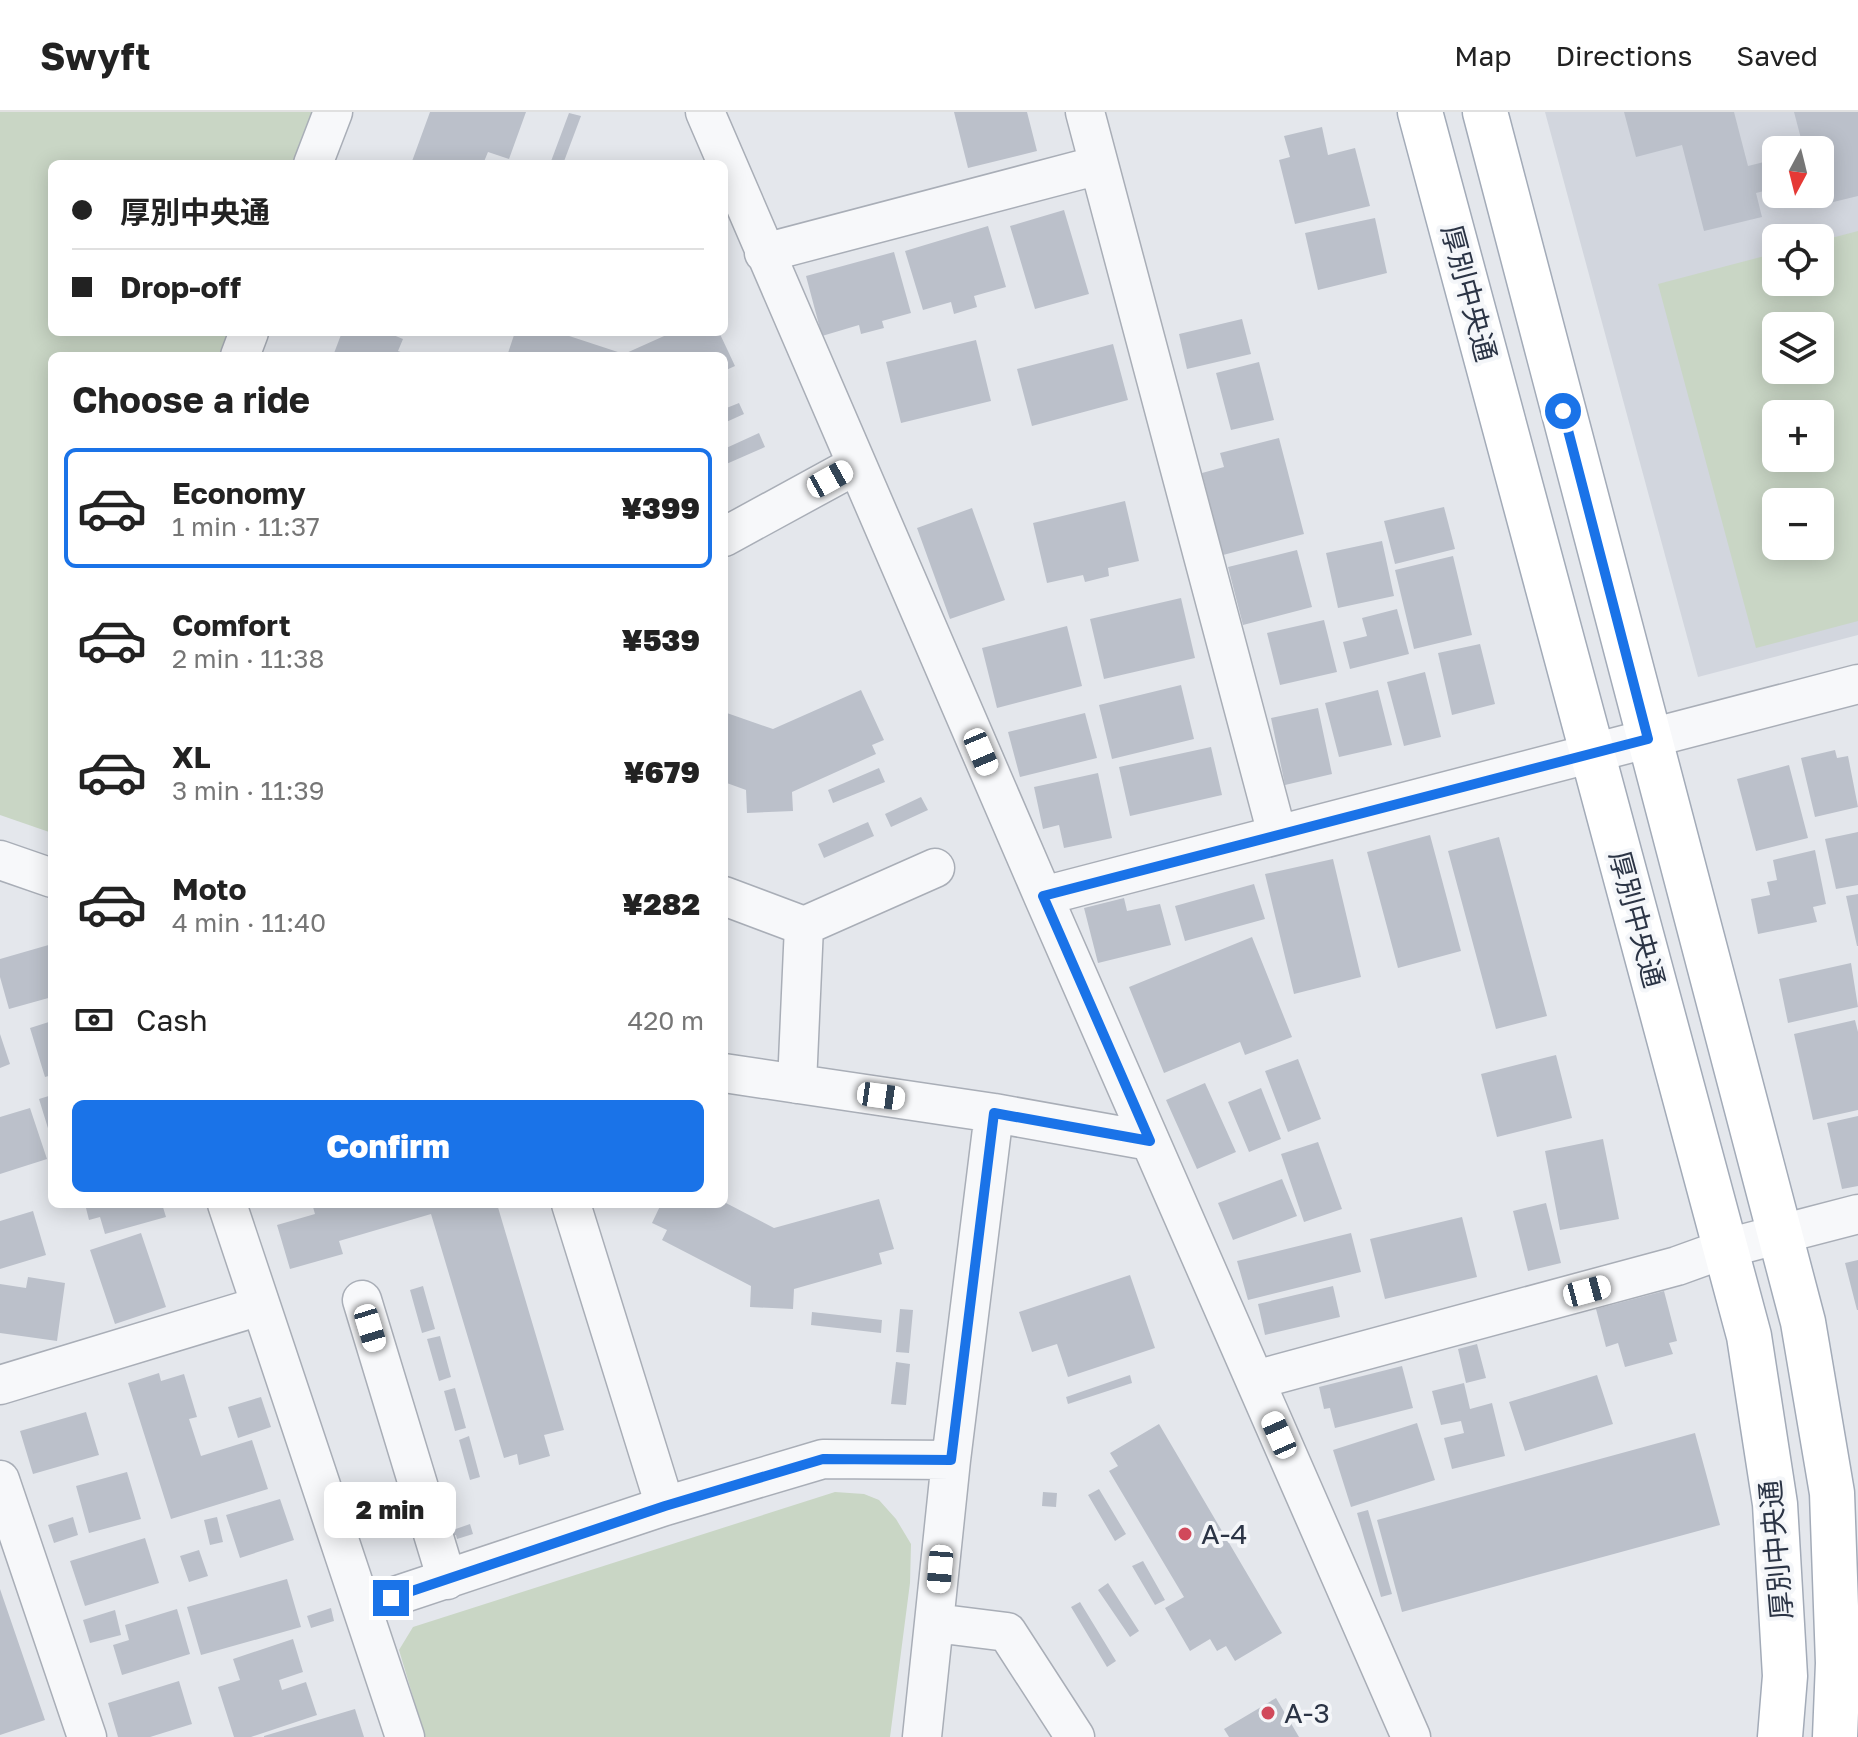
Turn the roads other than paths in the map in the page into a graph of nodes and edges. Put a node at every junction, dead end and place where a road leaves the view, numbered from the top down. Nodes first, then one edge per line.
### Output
1 (333, 112) edge
2 (705, 112) edge
3 (1085, 112) edge
4 (1420, 112) edge
5 (1485, 112) edge
6 (315, 160) edge
7 (725, 160) edge
8 (1099, 165) junction
9 (728, 167) edge
10 (764, 253) junction
11 (856, 465) junction
12 (728, 535) edge
13 (1858, 684) edge
14 (1648, 739) junction
15 (1593, 754) junction
16 (1277, 834) junction
17 (0, 860) edge
18 (935, 868) dead end
19 (48, 877) edge
20 (1043, 896) junction
21 (728, 898) edge
22 (804, 926) junction
23 (728, 1074) edge
24 (797, 1084) junction
25 (994, 1113) junction
26 (1150, 1141) junction
27 (228, 1208) edge
28 (572, 1208) edge
29 (1858, 1214) edge
30 (1781, 1234) junction
31 (1727, 1248) junction
32 (362, 1300) dead end
33 (260, 1306) junction
34 (1255, 1380) junction
35 (0, 1385) edge
36 (951, 1460) junction
37 (0, 1480) edge
38 (665, 1506) junction
39 (447, 1580) junction
40 (362, 1607) junction
41 (935, 1623) junction
42 (87, 1737) edge
43 (405, 1737) edge
44 (922, 1737) edge
45 (1075, 1737) edge
46 (1411, 1737) edge
47 (1780, 1737) edge
48 (1835, 1737) edge

1 - 6 street
2 - 7 street
3 - 8 street
4 - 15 main road, 厚別中央通
5 - 14 main road, 厚別中央通
8 - 10 street
8 - 16 street
9 - 10 street
10 - 11 street
11 - 12 street
11 - 20 street
13 - 14 street
14 - 15 street
14 - 30 main road, 厚別中央通
15 - 16 street
15 - 31 main road, 厚別中央通
16 - 20 street
17 - 19 street
18 - 22 street
20 - 26 street
21 - 22 street
22 - 24 street
23 - 24 street
24 - 25 street
25 - 26 street
25 - 36 street
26 - 34 street
27 - 33 street
28 - 38 street
29 - 30 street
30 - 31 street
30 - 48 main road, 厚別中央通
31 - 34 street
31 - 47 main road, 厚別中央通
32 - 39 street
33 - 35 street
33 - 40 street
34 - 46 street
36 - 38 street
36 - 41 street
37 - 42 street
38 - 39 street
39 - 40 street
40 - 43 street
41 - 44 street
41 - 45 street

